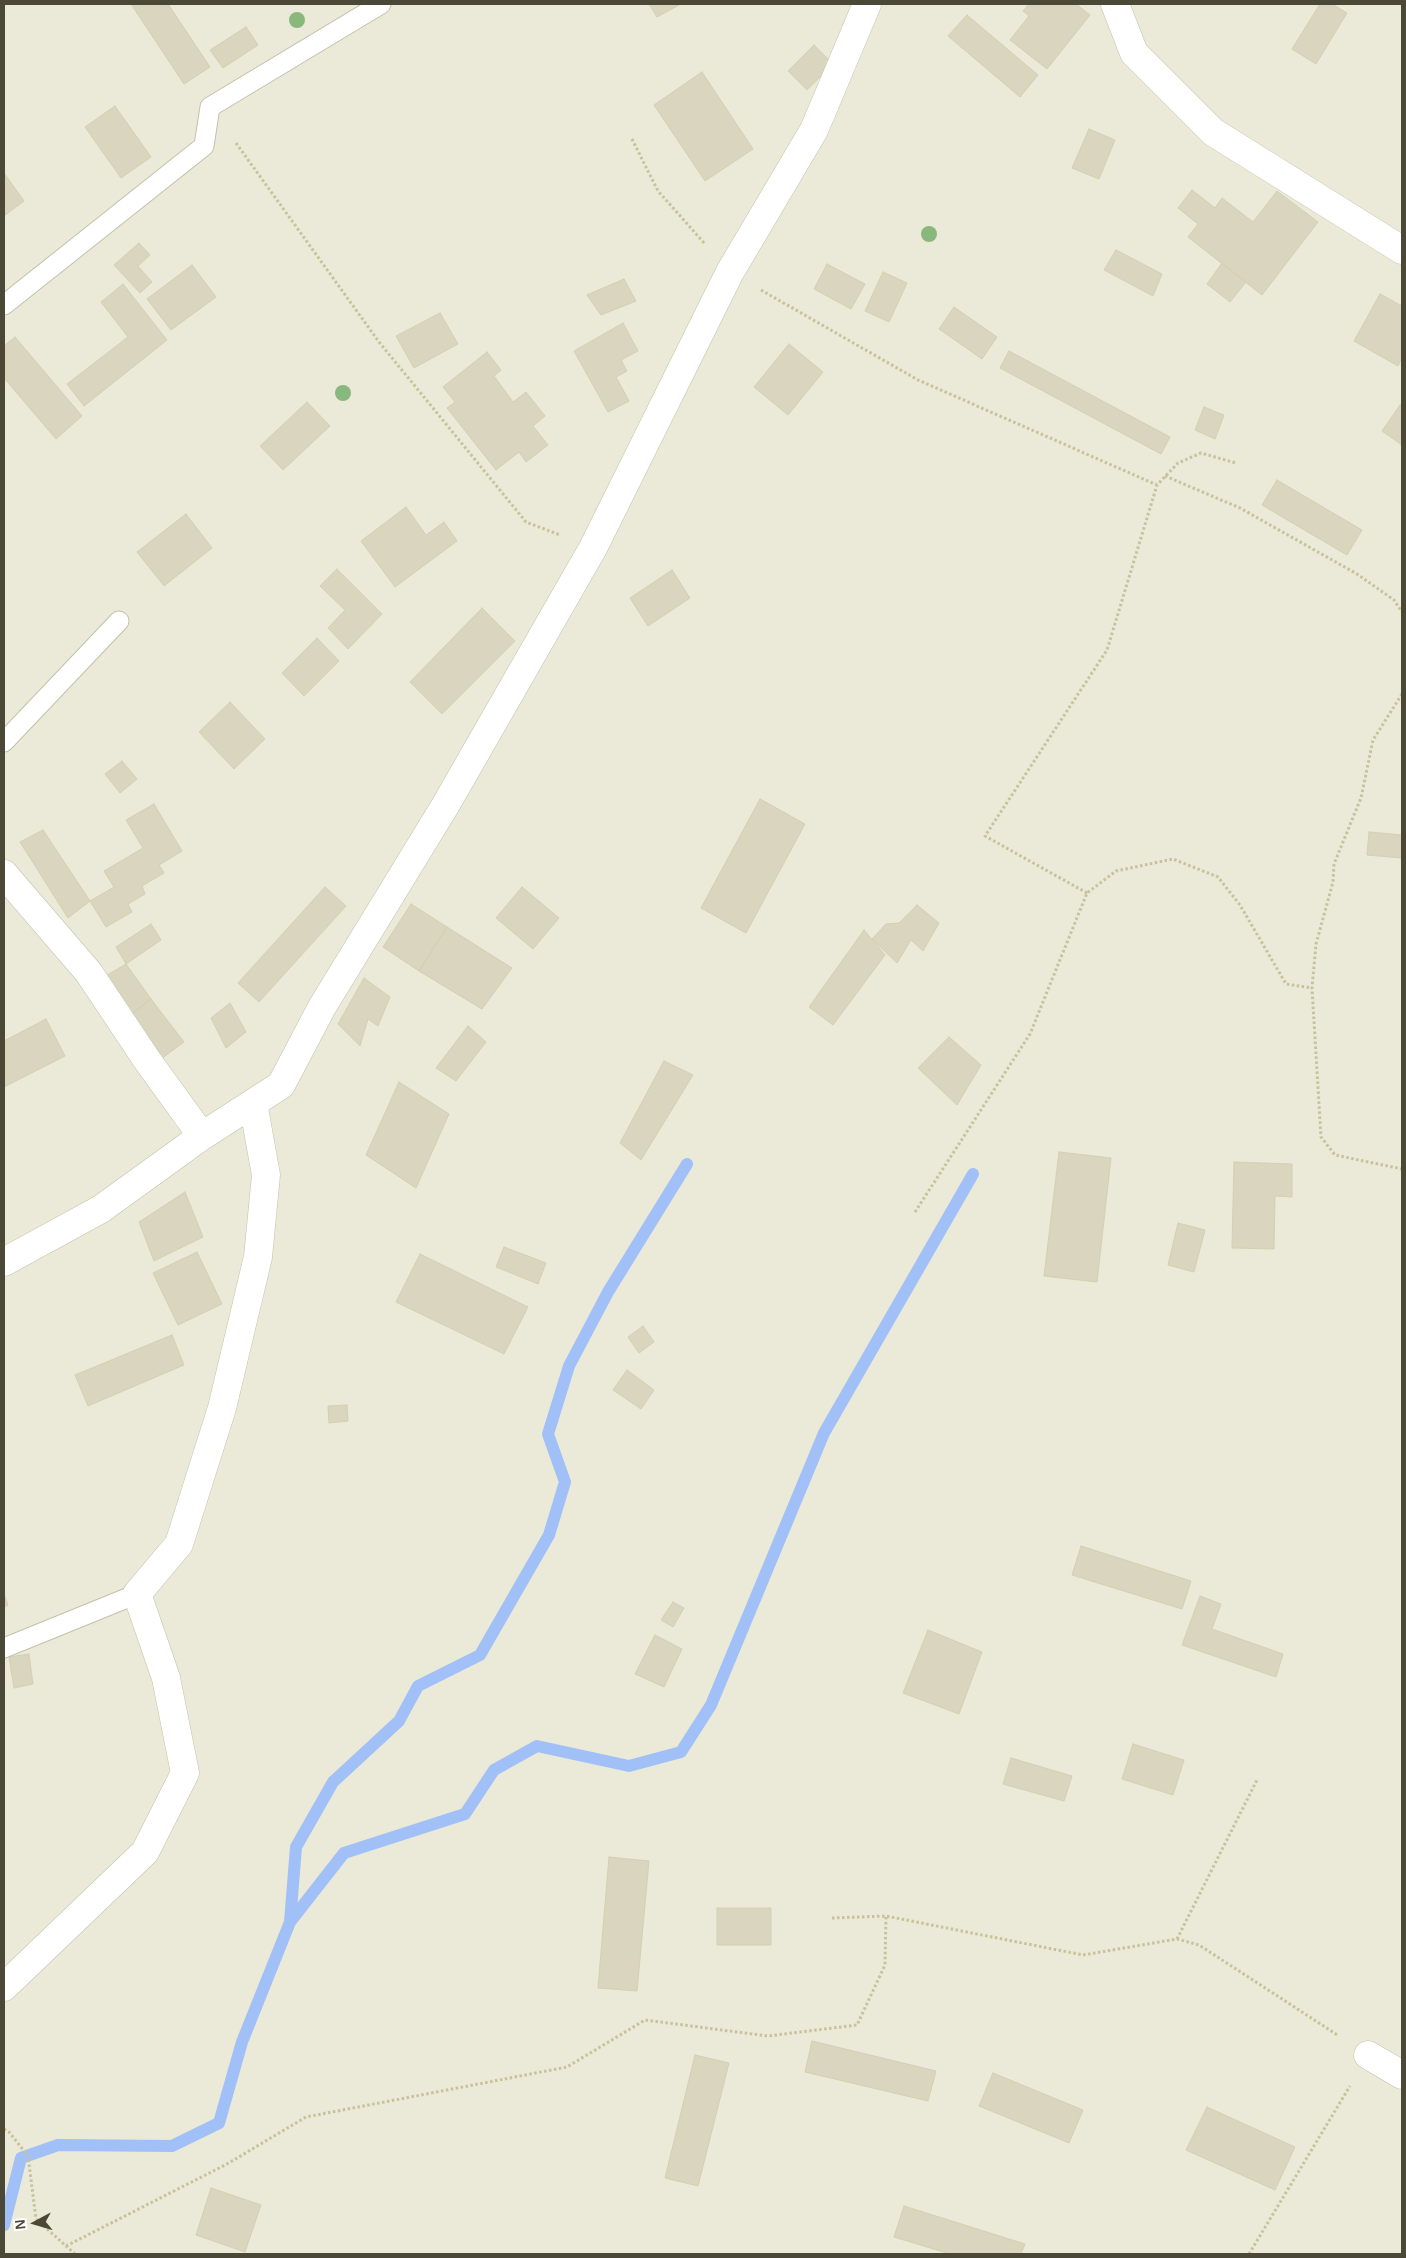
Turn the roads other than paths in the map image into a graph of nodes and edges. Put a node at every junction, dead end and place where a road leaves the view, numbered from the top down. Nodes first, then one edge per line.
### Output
1 (381, 4) edge
2 (867, 4) edge
3 (1115, 4) edge
4 (1402, 250) edge
5 (4, 305) edge
6 (119, 621) dead end
7 (4, 742) edge
8 (4, 874) edge
9 (253, 1103) junction
10 (202, 1136) junction
11 (4, 1262) edge
12 (137, 1594) junction
13 (4, 1648) edge
14 (4, 1987) edge
15 (1368, 2055) road end
16 (1402, 2075) edge

1 - 5 lane
2 - 9 street
3 - 4 street
6 - 7 lane
8 - 10 street
9 - 10 street
9 - 12 street
10 - 11 street
12 - 13 lane
12 - 14 street
15 - 16 street

